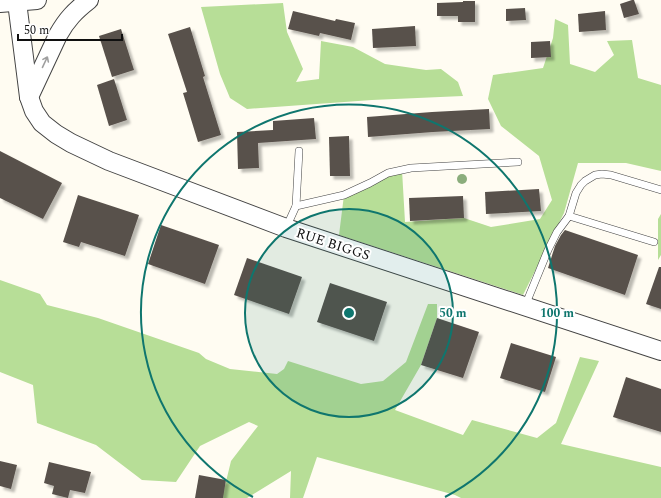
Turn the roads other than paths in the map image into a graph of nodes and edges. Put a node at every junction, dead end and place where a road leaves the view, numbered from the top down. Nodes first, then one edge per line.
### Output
1 (37, 0) edge
2 (89, 0) edge
3 (8, 2) edge
4 (28, 97) junction
5 (299, 151) dead end
6 (518, 162) dead end
7 (661, 190) edge
8 (296, 206) junction
9 (569, 216) junction
10 (286, 228) junction
11 (654, 242) dead end
12 (525, 306) junction
13 (661, 351) edge

1 - 3 street
4 -> 2 street
3 - 4 street, RUE BIGGS
4 - 10 street, RUE BIGGS
5 - 8 lane
6 - 8 lane
7 - 9 lane
8 - 10 lane
9 - 11 lane
9 - 12 lane
10 - 12 street, RUE BIGGS
12 - 13 street, RUE BIGGS

